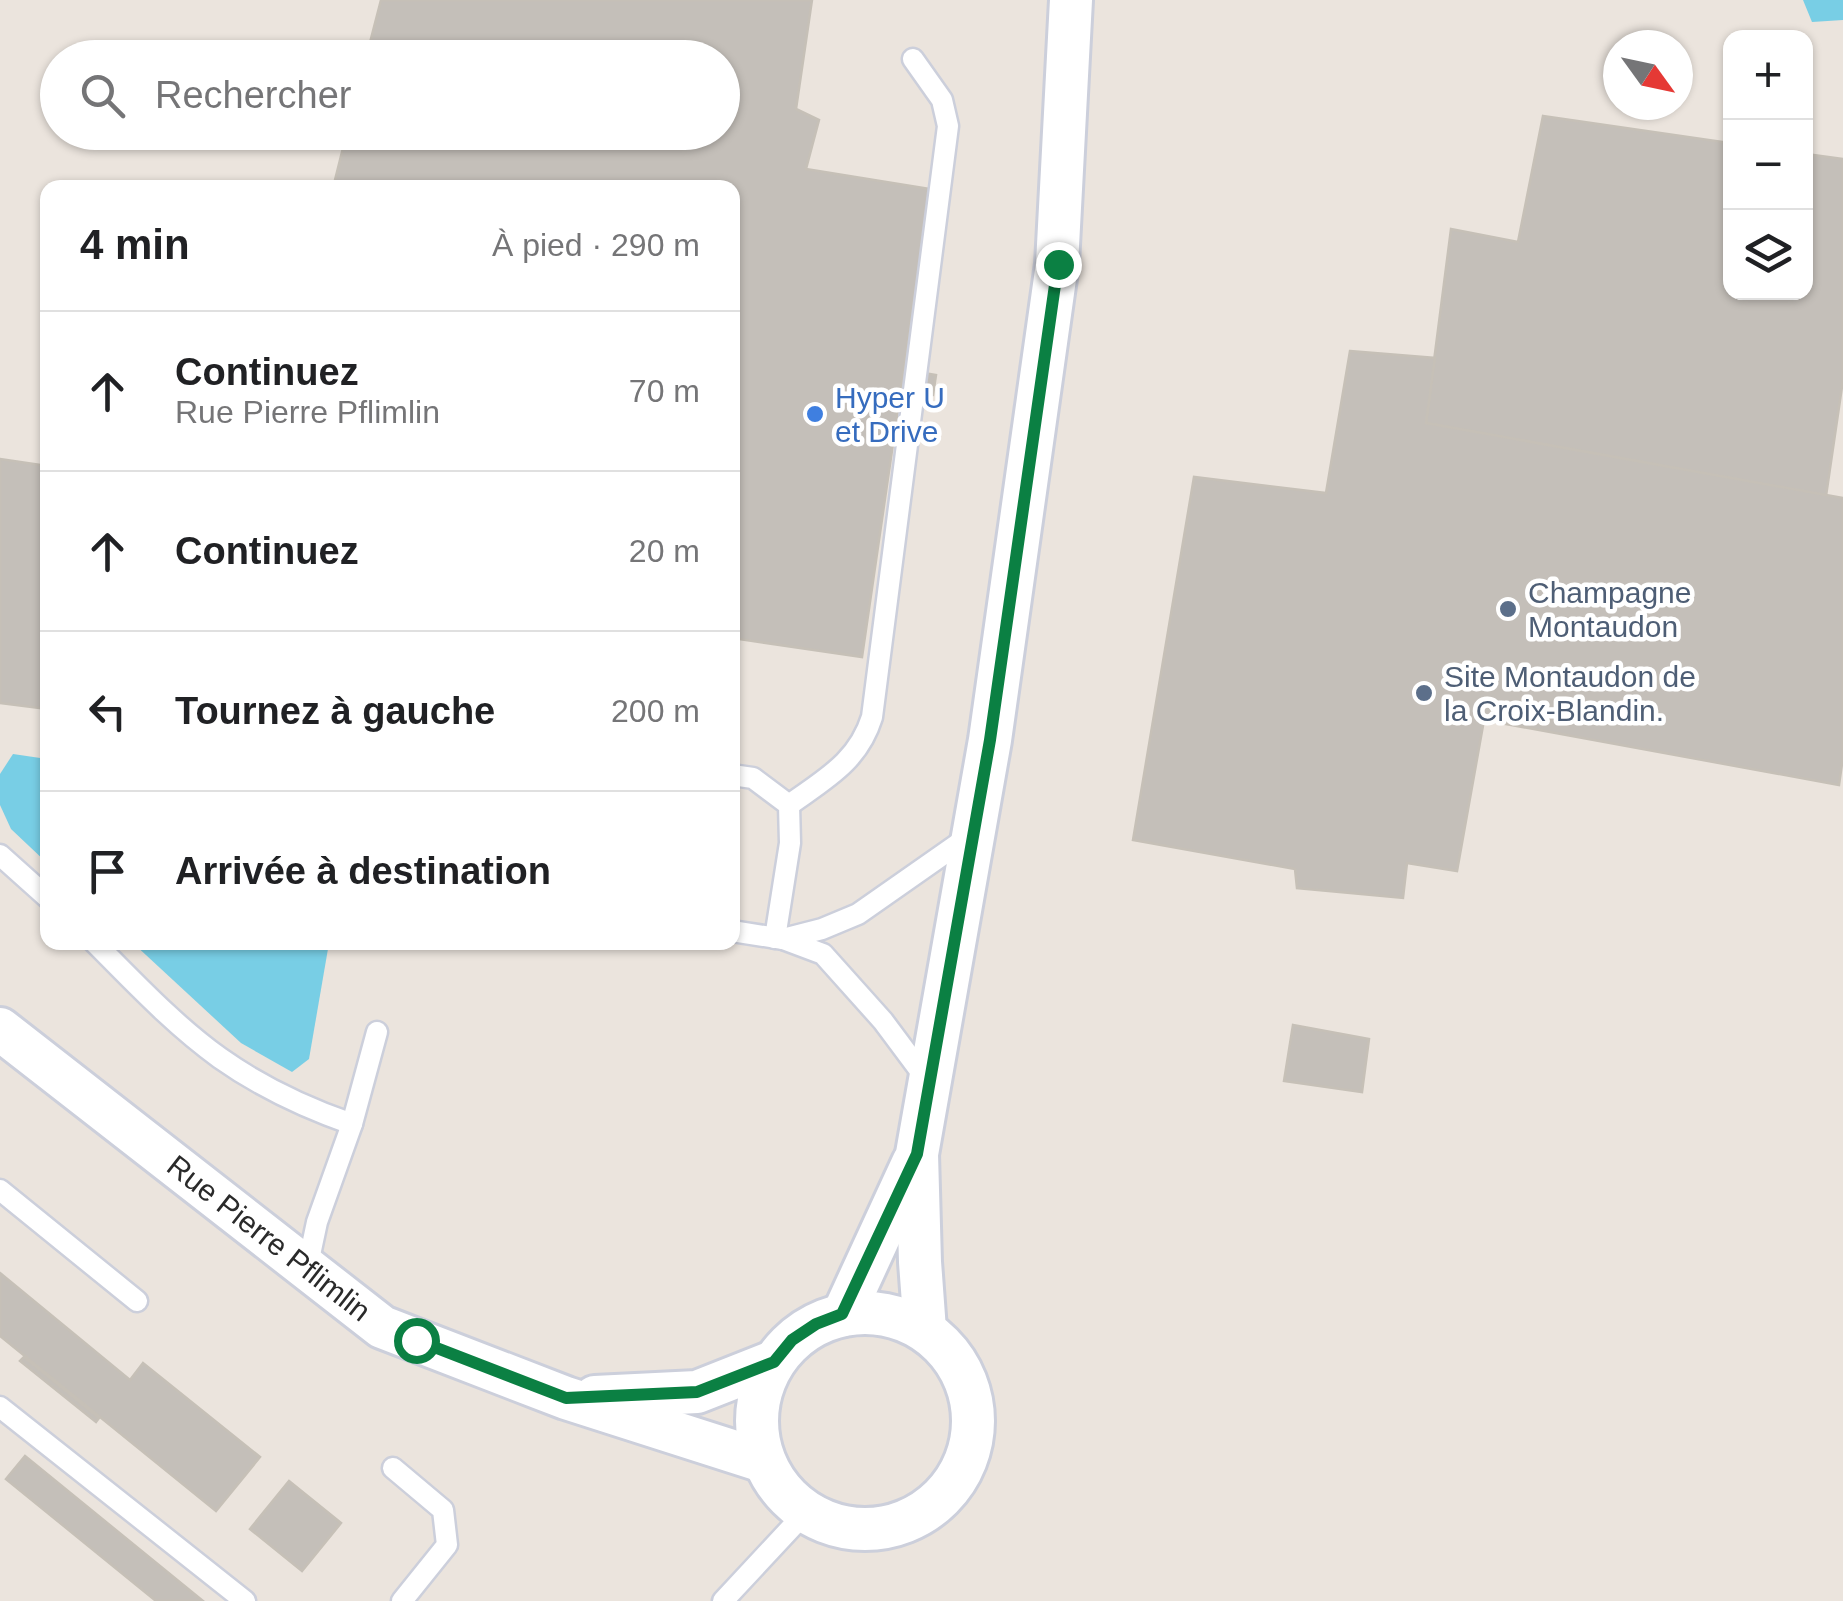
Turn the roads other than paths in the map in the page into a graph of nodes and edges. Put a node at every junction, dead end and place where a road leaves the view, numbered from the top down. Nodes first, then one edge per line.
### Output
1 (1071, 0) edge
2 (913, 59) dead end
3 (740, 776) edge
4 (789, 805) junction
5 (974, 833) junction
6 (0, 855) edge
7 (40, 891) edge
8 (740, 932) edge
9 (779, 938) junction
10 (102, 950) edge
11 (376, 1032) dead end
12 (2, 1034) edge
13 (930, 1084) junction
14 (352, 1124) junction
15 (917, 1154) junction
16 (0, 1190) edge
17 (307, 1269) junction
18 (137, 1300) dead end
19 (842, 1314) junction
20 (925, 1330) junction
21 (774, 1362) junction
22 (566, 1398) junction
23 (0, 1407) edge
24 (763, 1461) junction
25 (393, 1468) dead end
26 (805, 1513) junction
27 (245, 1601) edge
28 (402, 1601) edge
29 (723, 1601) edge

1 - 5 street
2 - 4 lane
3 - 4 lane
4 - 9 lane
5 - 9 lane
5 - 13 street
6 - 7 lane
8 - 9 lane
9 - 13 lane
10 - 14 lane
11 - 14 lane
12 - 17 street, Rue Pierre Pflimlin
13 - 15 street
14 - 17 lane
15 - 19 street
15 - 20 street
16 - 18 lane
17 - 22 street, Rue Pierre Pflimlin
19 - 20 street
19 - 21 street
20 - 26 street
21 - 22 street, Rue Pierre Pflimlin
21 - 24 street
22 - 24 street, Rue Pierre Pflimlin
23 - 27 lane
24 - 26 street
25 - 28 lane
26 - 29 lane

